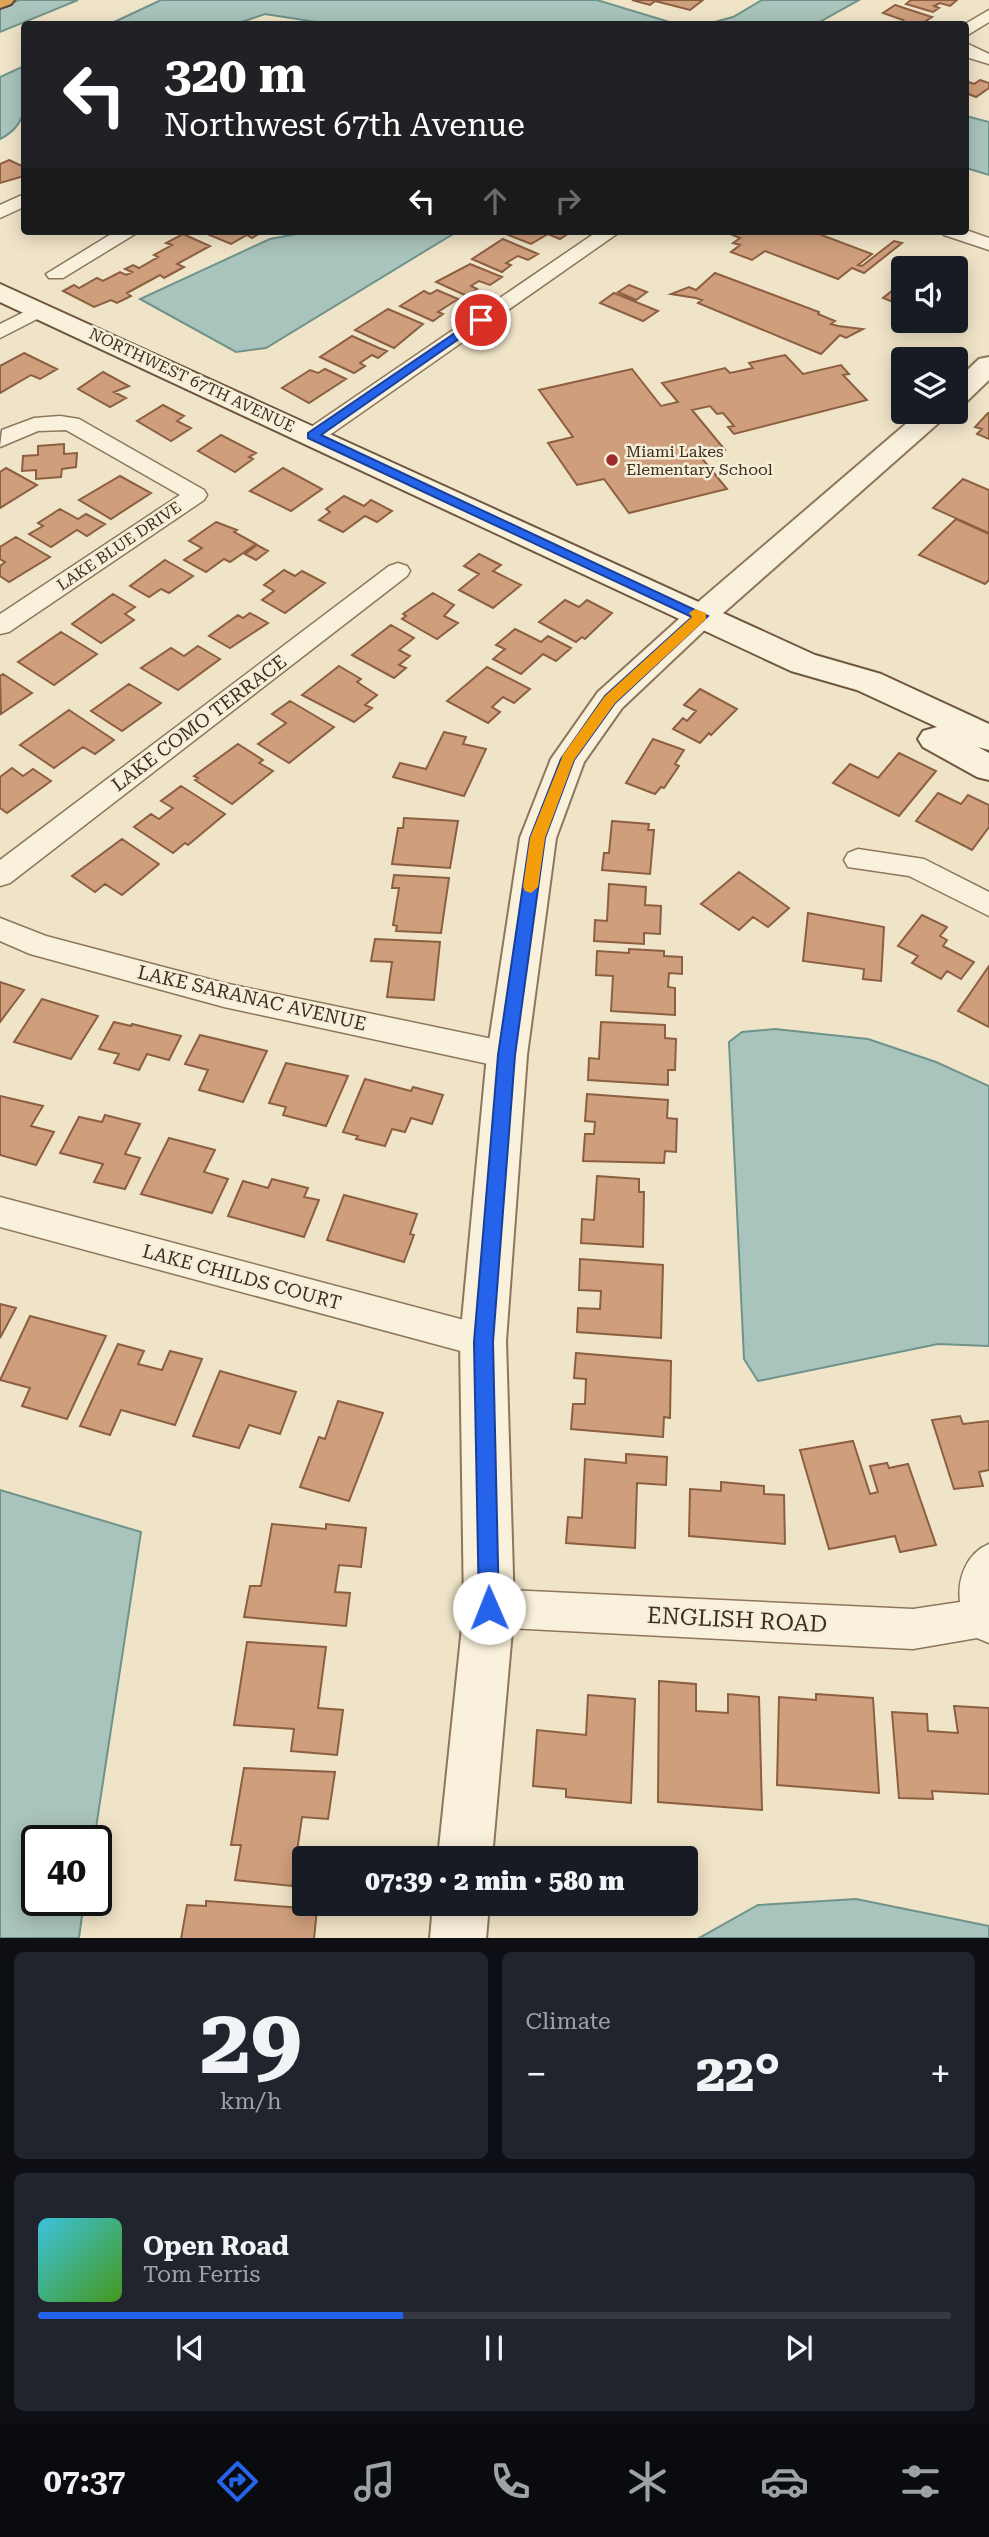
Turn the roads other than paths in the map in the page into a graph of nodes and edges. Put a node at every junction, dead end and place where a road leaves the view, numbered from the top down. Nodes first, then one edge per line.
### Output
1 (989, 15) edge
2 (969, 30) edge
3 (969, 53) edge
4 (989, 59) edge
5 (21, 202) edge
6 (0, 212) edge
7 (123, 235) edge
8 (605, 235) edge
9 (963, 235) edge
10 (989, 244) edge
11 (56, 274) dead end
12 (0, 292) edge
13 (40, 310) junction
14 (0, 332) edge
15 (985, 375) edge
16 (968, 387) edge
17 (923, 424) edge
18 (313, 436) junction
19 (0, 440) edge
20 (398, 571) dead end
21 (701, 616) junction
22 (0, 626) edge
23 (803, 663) junction
24 (989, 738) edge
25 (989, 768) edge
26 (858, 860) dead end
27 (0, 875) edge
28 (989, 905) edge
29 (0, 929) edge
30 (506, 1055) junction
31 (0, 1212) edge
32 (483, 1342) junction
33 (989, 1563) edge
34 (489, 1608) junction
35 (987, 1620) edge
36 (466, 1846) edge
37 (460, 1916) edge
38 (458, 1938) edge

1 - 2 street
3 - 4 street
5 - 6 street
7 - 11 street
8 - 18 street
9 - 10 street
12 - 13 street, NORTHWEST 67TH AVENUE
13 - 14 street
13 - 18 street, NORTHWEST 67TH AVENUE
15 - 16 street
17 - 21 street
18 - 21 street, NORTHWEST 67TH AVENUE
19 - 22 street, LAKE BLUE DRIVE
20 - 27 street, LAKE COMO TERRACE
21 - 23 street, NORTHWEST 67TH AVENUE
21 - 30 street
23 - 24 street, NORTHWEST 67TH AVENUE
23 - 25 street, NORTHWEST 67TH AVENUE
26 - 28 street
29 - 30 street, LAKE SARANAC AVENUE
30 - 32 street
31 - 32 street, LAKE CHILDS COURT
32 - 34 street
33 - 35 street, ENGLISH ROAD
34 - 35 street, ENGLISH ROAD
34 - 36 street
37 - 38 street

